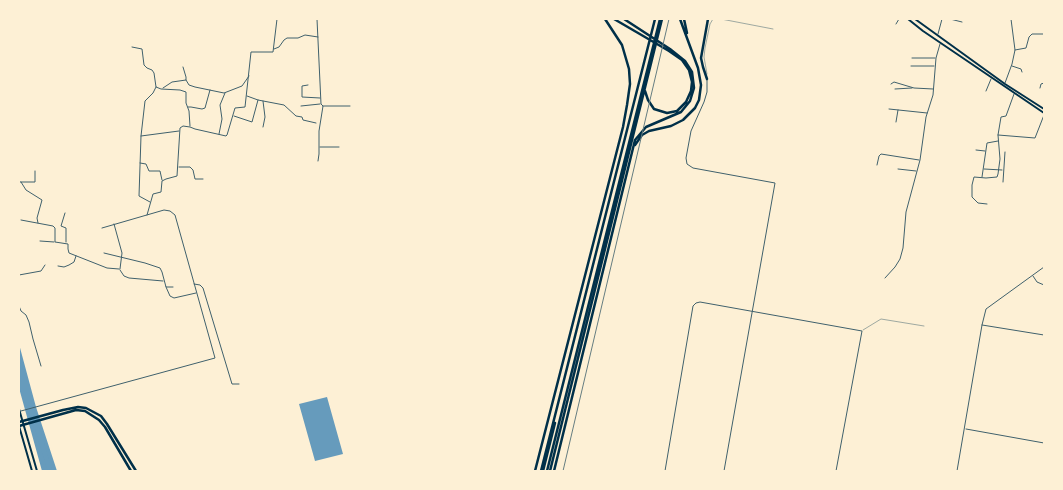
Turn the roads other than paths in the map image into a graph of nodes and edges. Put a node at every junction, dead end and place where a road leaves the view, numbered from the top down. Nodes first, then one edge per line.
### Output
1 (277, 19) edge
2 (317, 19) edge
3 (605, 19) edge
4 (614, 19) edge
5 (624, 19) edge
6 (655, 19) edge
7 (661, 19) edge
8 (680, 19) edge
9 (684, 19) edge
10 (708, 19) edge
11 (713, 19) edge
12 (721, 19) edge
13 (899, 19) edge
14 (908, 19) edge
15 (915, 19) edge
16 (942, 19) edge
17 (950, 19) edge
18 (1011, 19) edge
19 (962, 22) dead end
20 (896, 24) dead end
21 (773, 29) dead end
22 (640, 32) junction
23 (1044, 34) edge
24 (937, 36) junction
25 (318, 37) junction
26 (688, 40) junction
27 (940, 43) junction
28 (132, 47) dead end
29 (273, 49) junction
30 (670, 50) junction
31 (1015, 50) junction
32 (912, 58) dead end
33 (936, 58) junction
34 (1012, 65) junction
35 (911, 66) dead end
36 (935, 66) junction
37 (183, 68) dead end
38 (1022, 72) dead end
39 (249, 76) junction
40 (706, 79) junction
41 (991, 79) junction
42 (186, 80) junction
43 (1044, 83) edge
44 (892, 84) dead end
45 (1005, 84) junction
46 (308, 85) dead end
47 (156, 87) junction
48 (912, 88) junction
49 (1040, 88) dead end
50 (163, 89) junction
51 (645, 89) junction
52 (895, 89) dead end
53 (934, 89) junction
54 (210, 90) junction
55 (986, 90) dead end
56 (225, 93) junction
57 (1014, 93) junction
58 (247, 96) junction
59 (321, 98) junction
60 (258, 100) junction
61 (263, 101) junction
62 (322, 105) junction
63 (301, 106) dead end
64 (350, 106) dead end
65 (188, 108) junction
66 (889, 109) dead end
67 (1044, 109) edge
68 (898, 110) junction
69 (927, 113) junction
70 (1044, 114) edge
71 (234, 116) junction
72 (896, 122) dead end
73 (316, 123) dead end
74 (190, 127) junction
75 (263, 127) dead end
76 (179, 131) junction
77 (219, 134) junction
78 (998, 135) junction
79 (141, 136) junction
80 (998, 141) junction
81 (319, 147) junction
82 (339, 147) dead end
83 (633, 149) junction
84 (976, 150) dead end
85 (985, 151) junction
86 (1005, 152) dead end
87 (920, 160) junction
88 (318, 161) dead end
89 (140, 164) junction
90 (877, 165) dead end
91 (178, 167) junction
92 (898, 169) dead end
93 (983, 169) junction
94 (999, 170) junction
95 (1003, 170) junction
96 (35, 171) dead end
97 (917, 171) junction
98 (982, 178) junction
99 (203, 179) dead end
100 (162, 181) junction
101 (20, 182) edge
102 (1003, 182) dead end
103 (150, 202) junction
104 (987, 204) dead end
105 (65, 214) dead end
106 (146, 215) junction
107 (21, 220) dead end
108 (38, 223) junction
109 (114, 224) junction
110 (102, 228) dead end
111 (40, 241) dead end
112 (55, 242) junction
113 (66, 243) junction
114 (104, 253) dead end
115 (77, 255) junction
116 (122, 259) junction
117 (45, 265) dead end
118 (58, 266) dead end
119 (1044, 267) edge
120 (119, 269) junction
121 (19, 275) edge
122 (1033, 275) junction
123 (885, 278) dead end
124 (164, 281) junction
125 (194, 284) junction
126 (1044, 285) edge
127 (166, 286) junction
128 (173, 287) dead end
129 (196, 293) junction
130 (19, 306) edge
131 (752, 311) junction
132 (982, 324) junction
133 (924, 326) dead end
134 (862, 331) junction
135 (1044, 335) edge
136 (41, 366) dead end
137 (239, 384) dead end
138 (20, 410) edge
139 (63, 412) junction
140 (19, 425) edge
141 (24, 427) junction
142 (965, 429) junction
143 (1044, 443) edge
144 (32, 452) junction
145 (27, 453) junction
146 (32, 471) edge
147 (37, 471) edge
148 (131, 471) edge
149 (136, 471) edge
150 (535, 471) edge
151 (542, 471) edge
152 (549, 471) edge
153 (554, 471) edge
154 (665, 471) edge
155 (724, 471) edge
156 (836, 471) edge
157 (958, 471) edge

1 - 29 street
2 - 25 street
3 - 150 highway
4 - 22 highway
5 - 22 highway
6 - 151 highway
7 - 51 highway
7 - 152 highway
8 - 26 highway
9 - 26 highway
10 - 40 highway
11 - 40 lane
12 - 21 lane
13 - 20 street
14 - 27 main road
15 - 24 main road
16 - 24 street
17 - 19 street
18 - 31 street
22 - 30 highway
23 - 31 street
24 - 45 main road
25 - 29 street
25 - 59 street
26 - 83 highway
27 - 33 street
27 - 41 main road
28 - 47 street
29 - 39 street
30 - 51 highway
30 - 83 highway
31 - 34 street
32 - 33 street
33 - 36 street
34 - 38 street
34 - 45 street
35 - 36 street
36 - 53 street
37 - 42 street
39 - 56 street
39 - 58 street
40 - 131 street
41 - 55 street
41 - 57 main road
42 - 50 street
42 - 54 street
43 - 49 street
44 - 48 street
45 - 67 main road
46 - 59 street
47 - 50 street
47 - 79 street
48 - 52 street
48 - 53 street
50 - 65 street
51 - 152 highway
53 - 69 street
54 - 56 street
54 - 65 street
56 - 77 street
57 - 70 main road
57 - 78 street
58 - 60 street
58 - 71 street
59 - 62 street
60 - 61 street
60 - 71 street
61 - 73 street
61 - 75 street
62 - 63 street
62 - 64 street
62 - 81 street
65 - 74 street
66 - 68 street
68 - 69 street
68 - 72 street
69 - 87 street
70 - 78 street
71 - 77 street
74 - 76 street
74 - 77 street
76 - 79 street
76 - 91 street
78 - 80 street
79 - 89 street
80 - 85 street
80 - 94 street
81 - 82 street
81 - 88 street
83 - 153 highway
84 - 85 street
85 - 93 street
86 - 95 street
87 - 90 street
87 - 97 street
89 - 100 street
89 - 103 street
91 - 99 street
91 - 100 street
92 - 97 street
93 - 94 street
93 - 98 street
94 - 95 street
94 - 98 street
95 - 102 street
96 - 101 street
97 - 123 street
98 - 104 street
100 - 103 street
101 - 108 street
103 - 106 street
105 - 113 street
106 - 109 street
106 - 125 street
107 - 108 street
108 - 112 street
109 - 110 street
109 - 116 street
111 - 112 street
112 - 113 street
113 - 115 street
114 - 116 street
115 - 118 street
115 - 120 street
116 - 120 street
116 - 124 street
117 - 121 street
119 - 122 street
120 - 124 street
122 - 126 street
122 - 132 street
124 - 127 street
125 - 129 street
125 - 137 street
127 - 128 street
127 - 129 street
129 - 138 street
130 - 136 street
131 - 134 street
131 - 154 street
131 - 155 street
132 - 135 street
132 - 142 street
133 - 134 lane
134 - 156 street
138 - 141 main road
139 - 140 highway
139 - 148 highway
139 - 149 highway
140 - 141 main road
140 - 145 main road
141 - 144 main road
142 - 143 street
142 - 157 street
144 - 145 main road
144 - 147 main road
145 - 146 main road

